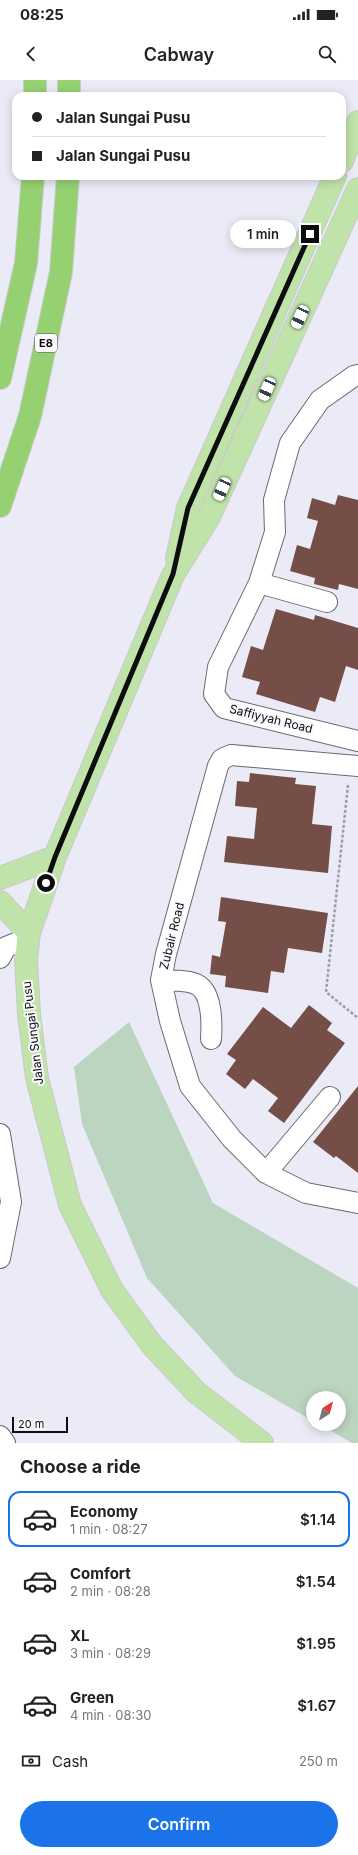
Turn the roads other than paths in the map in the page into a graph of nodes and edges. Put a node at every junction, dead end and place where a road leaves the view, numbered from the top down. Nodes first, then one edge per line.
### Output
1 (35, 80) edge
2 (69, 80) edge
3 (35, 92) edge
4 (69, 92) edge
5 (356, 133) edge
6 (346, 153) edge
7 (33, 180) edge
8 (68, 180) edge
9 (333, 180) edge
10 (358, 189) edge
11 (358, 375) edge
12 (0, 378) edge
13 (0, 506) edge
14 (173, 574) junction
15 (259, 583) junction
16 (327, 602) dead end
17 (358, 741) edge
18 (354, 765) edge
19 (55, 857) junction
20 (0, 878) edge
21 (0, 902) edge
22 (28, 936) junction
23 (0, 958) edge
24 (161, 980) junction
25 (211, 1039) dead end
26 (330, 1097) dead end
27 (0, 1134) edge
28 (266, 1173) junction
29 (358, 1203) edge
30 (0, 1258) edge
31 (0, 1436) edge
32 (5, 1443) edge
33 (262, 1443) edge

1 - 3 highway
2 - 4 highway
5 - 6 main road
7 - 12 highway
8 - 13 highway, E8
9 - 14 main road, Jalan Sungai Pusu
10 - 14 main road, Jalan Sungai Pusu
11 - 15 street, Saffiyyah Road
14 - 19 main road, Jalan Sungai Pusu
15 - 16 street
15 - 17 street, Saffiyyah Road
18 - 24 street, Zubair Road
19 - 20 main road
19 - 22 main road, Jalan Sungai Pusu
21 - 22 main road
22 - 23 street
22 - 33 main road, Jalan Sungai Pusu
24 - 25 street
24 - 28 street, Zubair Road
26 - 28 street
27 - 30 street
28 - 29 street, Zubair Road
31 - 32 street

